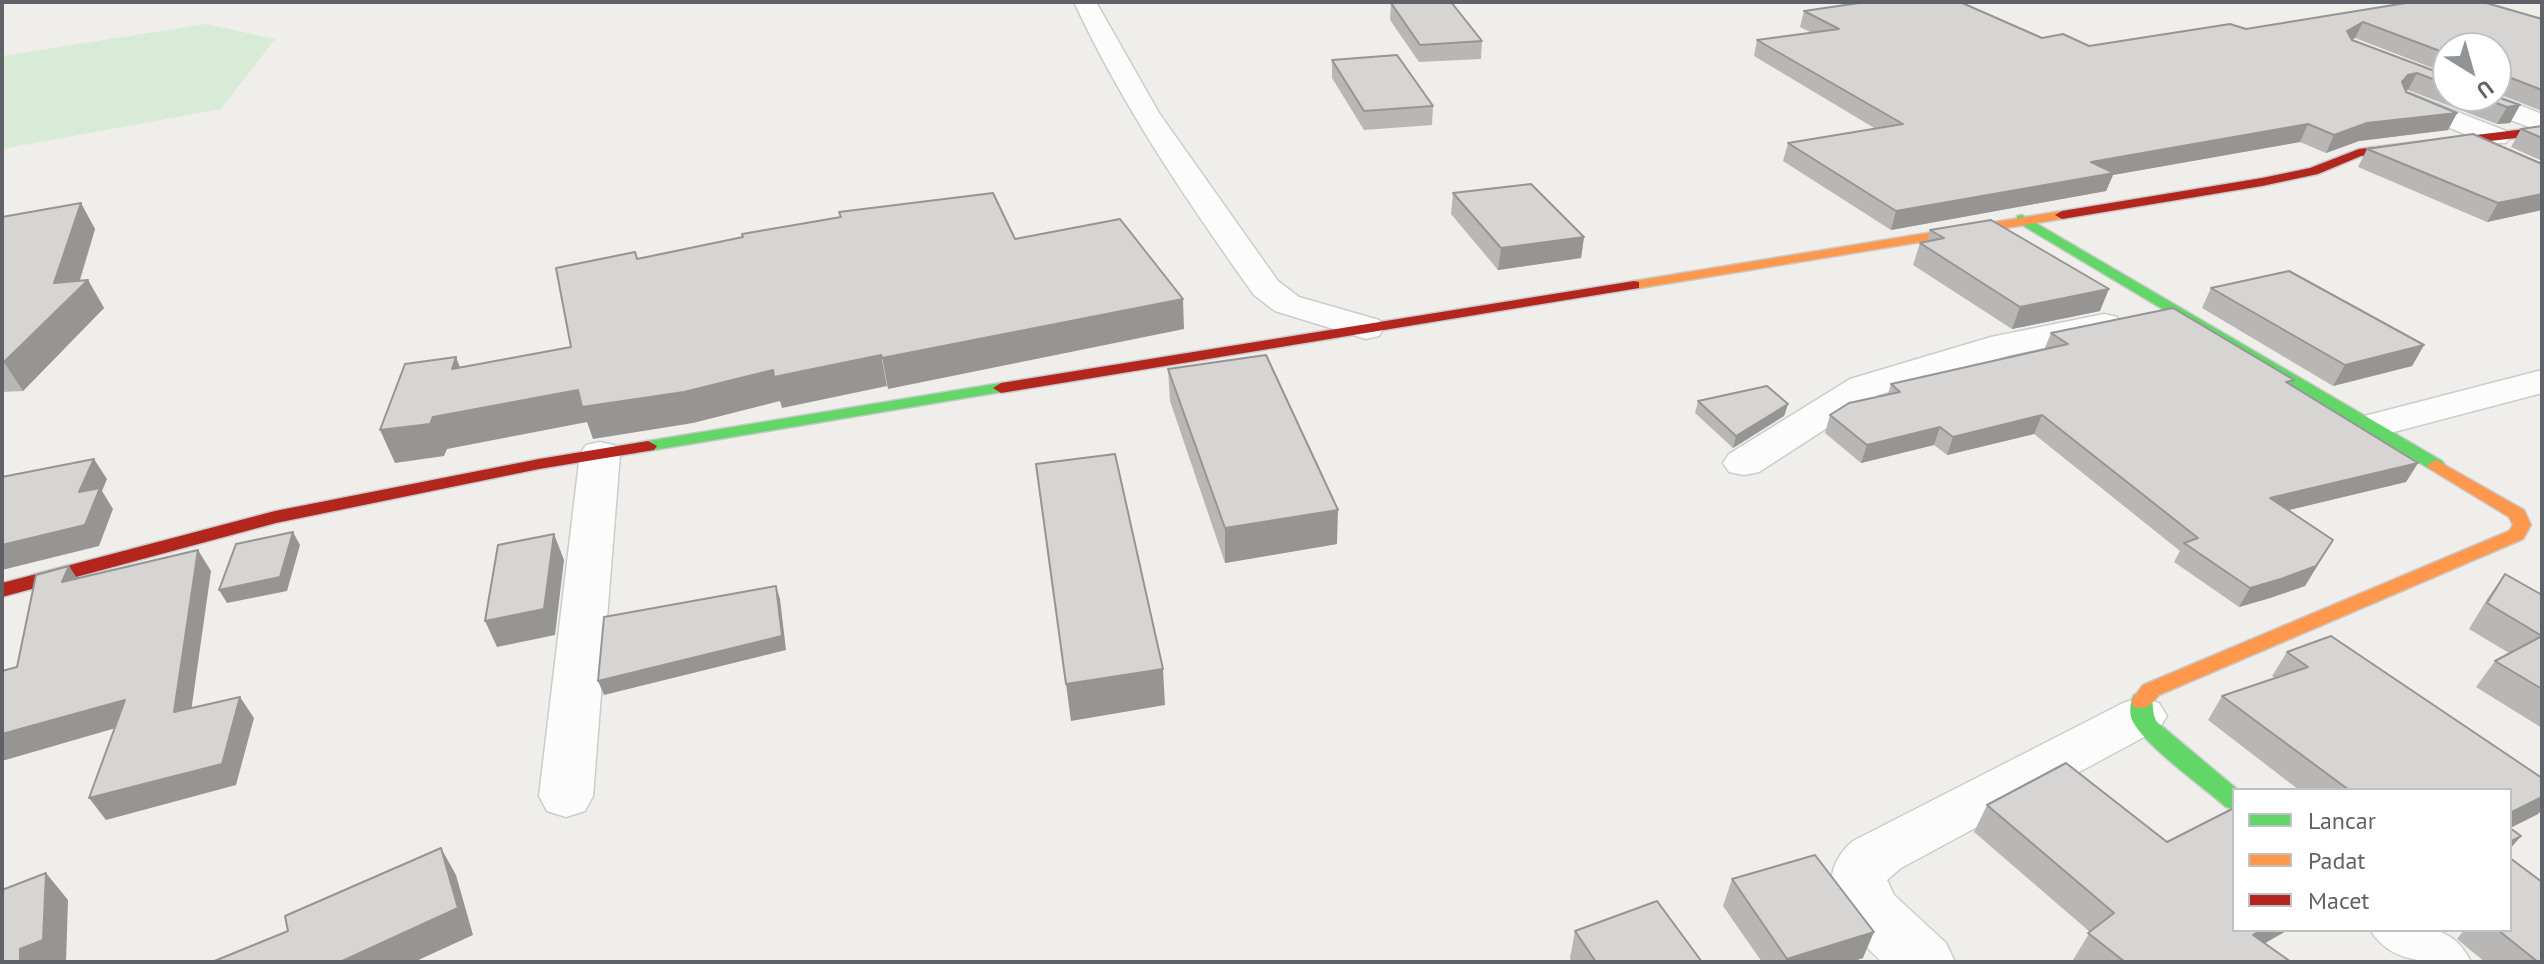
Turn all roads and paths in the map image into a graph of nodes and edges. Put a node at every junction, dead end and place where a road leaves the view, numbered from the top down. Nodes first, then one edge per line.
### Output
1 (1085, 2) edge
2 (2409, 101) edge
3 (2512, 112) edge
4 (2542, 124) edge
5 (2542, 131) edge
6 (2492, 146) junction
7 (2022, 219) junction
8 (2171, 311) junction
9 (1366, 328) junction
10 (2542, 381) edge
11 (2367, 427) junction
12 (600, 454) junction
13 (1744, 463) dead end
14 (2, 590) edge
15 (2141, 716) junction
16 (566, 796) dead end
17 (2232, 798) edge
18 (2402, 932) edge
19 (1924, 962) edge
20 (2440, 962) edge

1 - 9 street
2 - 6 street
3 - 4 street
5 - 6 street
6 - 7 street
7 - 8 street
7 - 9 street
8 - 11 street
8 - 13 street
9 - 12 street
10 - 11 street
11 - 15 street
12 - 14 street
12 - 16 street
15 - 17 street
15 - 19 street
18 - 20 street

